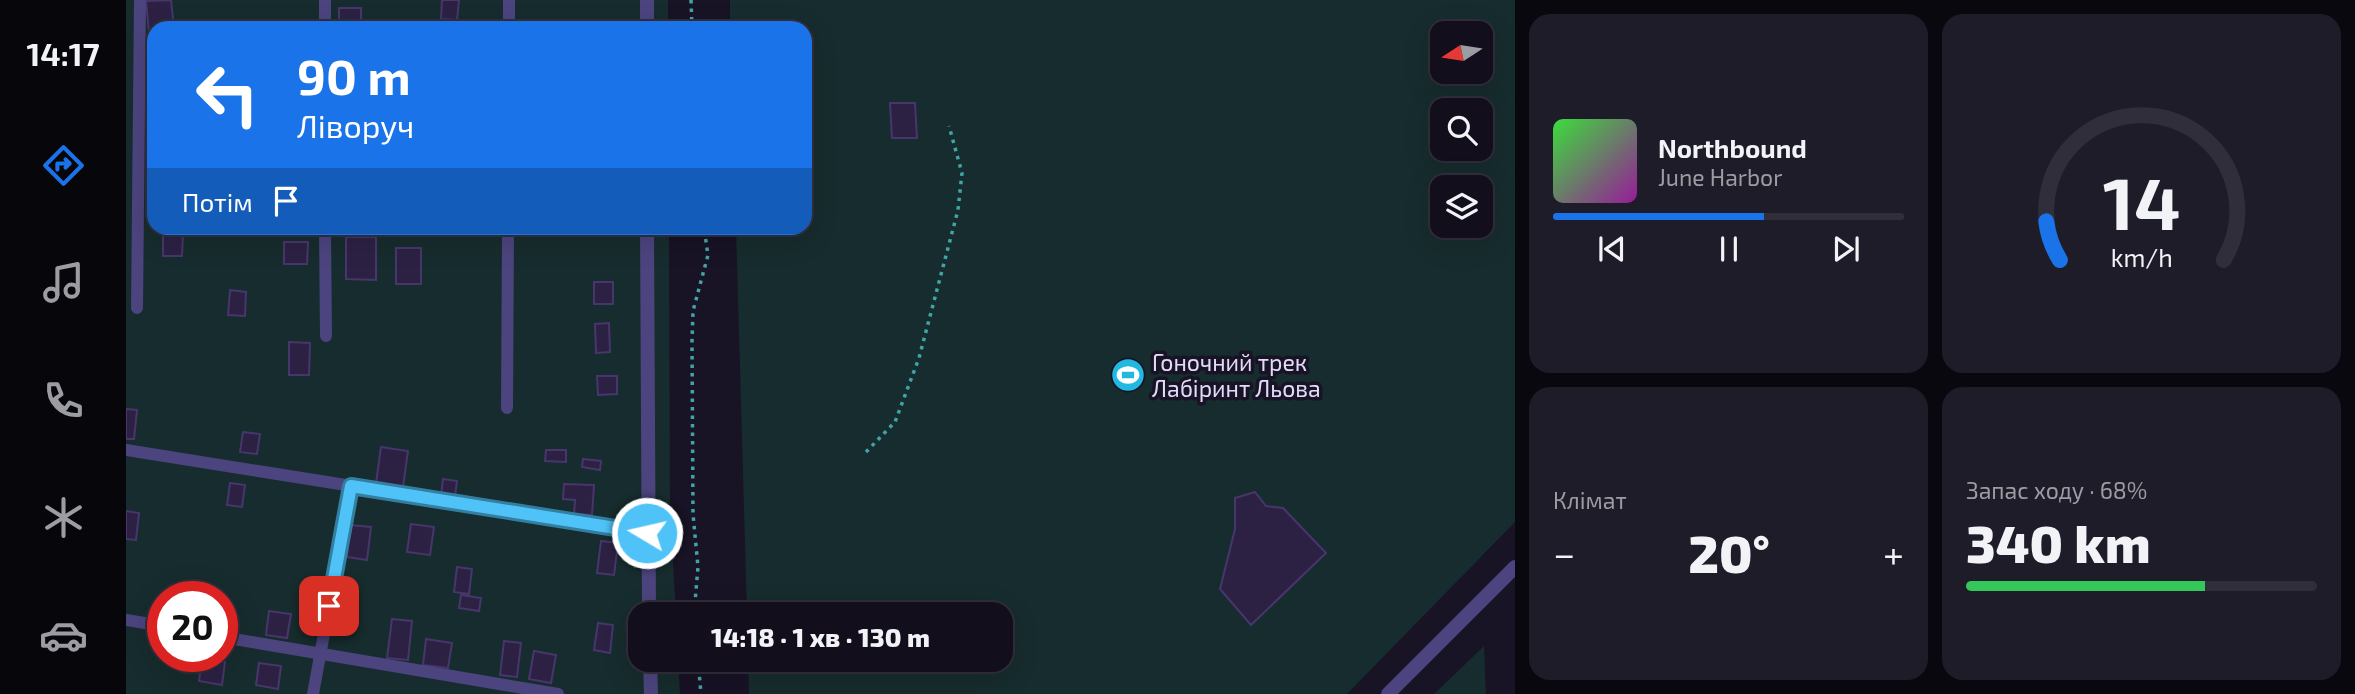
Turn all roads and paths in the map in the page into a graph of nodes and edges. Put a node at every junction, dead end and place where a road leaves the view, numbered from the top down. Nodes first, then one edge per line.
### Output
1 (140, 0) edge
2 (325, 0) edge
3 (509, 0) edge
4 (647, 0) edge
5 (691, 0) edge
6 (325, 21) edge
7 (509, 21) edge
8 (647, 21) edge
9 (692, 21) edge
10 (949, 126) dead end
11 (147, 220) edge
12 (139, 221) junction
13 (326, 235) edge
14 (508, 235) edge
15 (647, 235) edge
16 (705, 235) edge
17 (137, 308) dead end
18 (326, 336) dead end
19 (507, 408) dead end
20 (126, 450) edge
21 (866, 452) dead end
22 (351, 486) junction
23 (647, 533) junction
24 (1515, 567) edge
25 (649, 602) edge
26 (695, 602) edge
27 (126, 620) edge
28 (147, 623) edge
29 (238, 640) edge
30 (320, 654) junction
31 (650, 672) edge
32 (699, 672) edge
33 (313, 694) edge
34 (558, 694) edge
35 (651, 694) edge
36 (701, 694) edge
37 (1388, 694) edge

1 - 12 lane
2 - 6 lane
3 - 7 lane
4 - 8 street
5 - 9 path
10 - 21 path
11 - 12 lane
12 - 17 lane
13 - 18 lane
14 - 19 lane
15 - 23 street
16 - 26 path
20 - 22 lane
22 - 23 lane
22 - 30 lane
23 - 25 street
24 - 37 street
27 - 28 lane
29 - 30 lane
30 - 33 lane
30 - 34 lane
31 - 35 street
32 - 36 path

